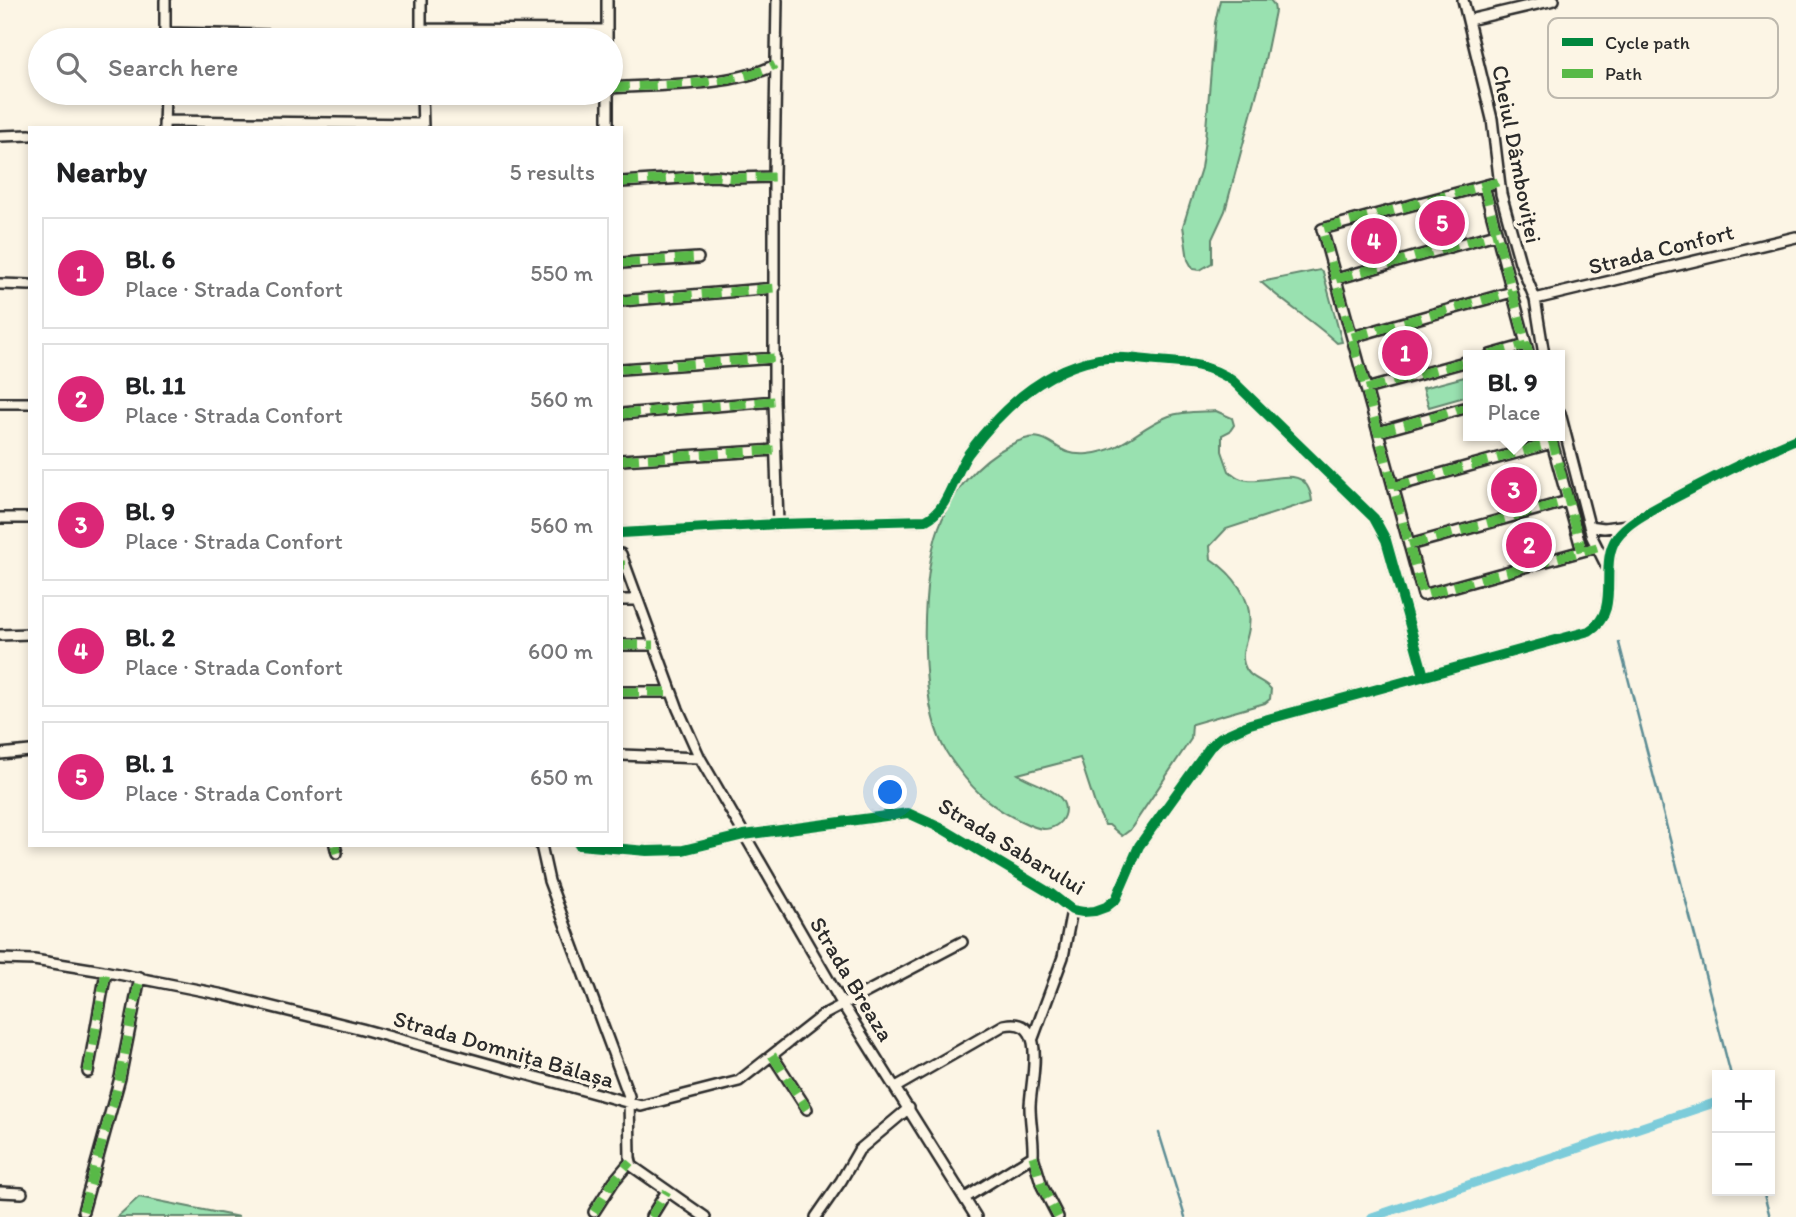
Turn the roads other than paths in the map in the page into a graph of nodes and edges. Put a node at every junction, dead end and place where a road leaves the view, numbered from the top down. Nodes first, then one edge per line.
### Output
1 (165, 0) edge
2 (421, 0) edge
3 (607, 0) edge
4 (778, 0) edge
5 (1463, 0) edge
6 (1553, 0) edge
7 (1469, 20) junction
8 (165, 28) edge
9 (421, 28) edge
10 (607, 28) edge
11 (775, 65) junction
12 (623, 87) edge
13 (164, 105) edge
14 (422, 105) edge
15 (608, 105) edge
16 (164, 124) edge
17 (423, 126) edge
18 (608, 126) edge
19 (28, 135) edge
20 (0, 136) edge
21 (774, 177) junction
22 (623, 182) edge
23 (1499, 182) junction
24 (1483, 186) junction
25 (1496, 234) junction
26 (1796, 237) edge
27 (698, 258) dead end
28 (623, 263) edge
29 (1336, 279) junction
30 (0, 284) edge
31 (28, 285) edge
32 (775, 288) junction
33 (1512, 292) junction
34 (1535, 299) junction
35 (623, 301) edge
36 (1352, 337) junction
37 (1528, 350) edge
38 (1543, 350) edge
39 (775, 358) junction
40 (1463, 362) edge
41 (623, 369) edge
42 (1366, 389) junction
43 (775, 401) junction
44 (0, 403) edge
45 (28, 403) edge
46 (1463, 408) edge
47 (623, 414) edge
48 (1378, 432) junction
49 (1565, 436) edge
50 (1796, 439) edge
51 (1544, 441) edge
52 (1552, 441) edge
53 (775, 450) junction
54 (623, 460) edge
55 (1393, 487) junction
56 (1568, 501) junction
57 (0, 518) edge
58 (28, 518) edge
59 (778, 524) junction
60 (1630, 525) junction
61 (1589, 526) junction
62 (623, 533) edge
63 (1592, 537) junction
64 (1615, 540) junction
65 (1409, 545) junction
66 (1597, 547) junction
67 (1582, 551) junction
68 (623, 565) edge
69 (1609, 572) junction
70 (623, 600) edge
71 (637, 600) junction
72 (28, 634) edge
73 (0, 635) edge
74 (623, 645) edge
75 (654, 645) junction
76 (1424, 676) junction
77 (623, 692) edge
78 (671, 692) junction
79 (28, 751) edge
80 (1, 754) edge
81 (623, 755) edge
82 (700, 758) junction
83 (28, 759) edge
84 (744, 835) junction
85 (541, 847) edge
86 (610, 847) edge
87 (1072, 910) junction
88 (962, 942) dead end
89 (0, 959) edge
90 (106, 972) junction
91 (140, 977) junction
92 (844, 1005) junction
93 (1033, 1038) junction
94 (772, 1055) junction
95 (88, 1072) dead end
96 (897, 1087) junction
97 (631, 1104) junction
98 (909, 1108) junction
99 (807, 1109) dead end
100 (1033, 1156) junction
101 (630, 1162) junction
102 (667, 1191) junction
103 (0, 1192) edge
104 (22, 1193) dead end
105 (965, 1198) junction
106 (83, 1211) dead end
107 (594, 1212) dead end
108 (651, 1217) edge
109 (705, 1217) edge
110 (816, 1217) edge
111 (976, 1217) edge
112 (1058, 1217) edge

1 - 8 street
2 - 9 street
3 - 10 street
4 - 11 street
5 - 7 street, Cheiul Dâmboviței
6 - 7 street
7 - 23 street, Cheiul Dâmboviței
11 - 12 street
11 - 21 street
13 - 16 street
14 - 17 street
15 - 18 street
16 - 17 street
19 - 20 street
21 - 22 street
21 - 32 street
23 - 24 street
23 - 34 street, Cheiul Dâmboviței
24 - 25 street
24 - 29 street
25 - 29 street
25 - 33 street
26 - 34 street, Strada Confort
27 - 28 street
29 - 36 street
30 - 31 street
32 - 35 street
32 - 39 street
33 - 36 street
33 - 37 street
34 - 38 street, Cheiul Dâmboviței
36 - 42 street
39 - 41 street
39 - 43 street
40 - 42 street
42 - 48 street
43 - 47 street
43 - 53 street
44 - 45 street
46 - 48 street
48 - 55 street
49 - 61 street
50 - 60 street
51 - 55 street
52 - 56 street
53 - 54 street
53 - 59 street
55 - 65 street
56 - 65 street
56 - 67 street
57 - 58 street
59 - 62 street
59 - 76 street
60 - 61 street
60 - 64 street
61 - 63 street
63 - 64 street
63 - 66 street
64 - 69 street, Strada Sabarului
65 - 67 street
66 - 67 street
66 - 69 street
68 - 71 street, Strada Breaza
69 - 76 street, Strada Sabarului
70 - 71 street
71 - 75 street, Strada Breaza
72 - 73 street
74 - 75 street
75 - 78 street, Strada Breaza
76 - 87 street, Strada Sabarului
77 - 78 street
78 - 82 street, Strada Breaza
79 - 80 street
80 - 83 street
81 - 82 street
82 - 84 street, Strada Breaza
84 - 86 street, Strada Sabarului
84 - 87 street, Strada Sabarului
84 - 92 street, Strada Breaza
85 - 97 street
87 - 93 street, Strada Sabarului
88 - 92 street, Strada Domnița Bălașa
89 - 90 street, Strada Domnița Bălașa
90 - 91 street, Strada Domnița Bălașa
90 - 95 street
91 - 97 street, Strada Domnița Bălașa
91 - 106 street
92 - 94 street, Strada Domnița Bălașa
92 - 96 street, Strada Breaza
93 - 96 street
93 - 100 street, Strada Sabarului
94 - 97 street, Strada Domnița Bălașa
94 - 99 street
96 - 98 street, Strada Breaza
97 - 101 street
98 - 105 street, Strada Breaza
98 - 110 street
100 - 105 street
100 - 112 street, Strada Sabarului
101 - 102 street
101 - 107 street
102 - 108 street
102 - 109 street
103 - 104 street
105 - 111 street, Strada Breaza

